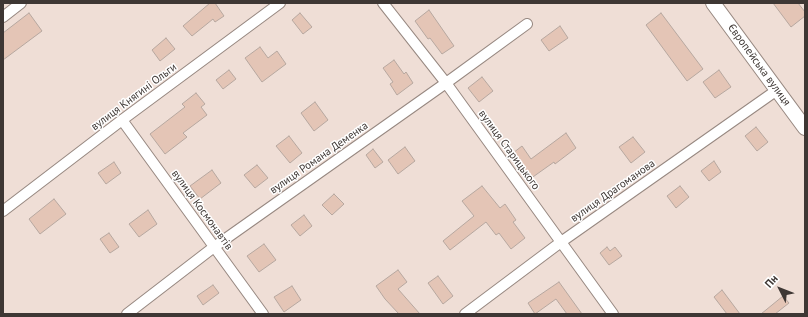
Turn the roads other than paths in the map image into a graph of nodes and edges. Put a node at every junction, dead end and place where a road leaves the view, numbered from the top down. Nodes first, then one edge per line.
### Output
1 (21, 3) edge
2 (280, 3) edge
3 (383, 3) edge
4 (713, 3) edge
5 (3, 17) edge
6 (527, 24) dead end
7 (446, 83) junction
8 (777, 90) junction
9 (122, 120) junction
10 (805, 128) edge
11 (3, 211) edge
12 (561, 242) junction
13 (214, 247) junction
14 (127, 314) edge
15 (263, 314) edge
16 (465, 314) edge
17 (613, 314) edge

1 - 5 street
2 - 9 street, вулиця Княгині Ольги
3 - 7 street, вулиця Старицького
4 - 8 main road, Європейська вулиця
6 - 7 street, вулиця Романа Деменка
7 - 12 street, вулиця Старицького
7 - 13 street, вулиця Романа Деменка
8 - 10 main road, Європейська вулиця
8 - 12 street, вулиця Драгоманова
9 - 11 street, вулиця Княгині Ольги
9 - 13 street, вулиця Космонавтів
12 - 16 street, вулиця Драгоманова
12 - 17 street, вулиця Старицького
13 - 14 street, вулиця Романа Деменка
13 - 15 street, вулиця Космонавтів

